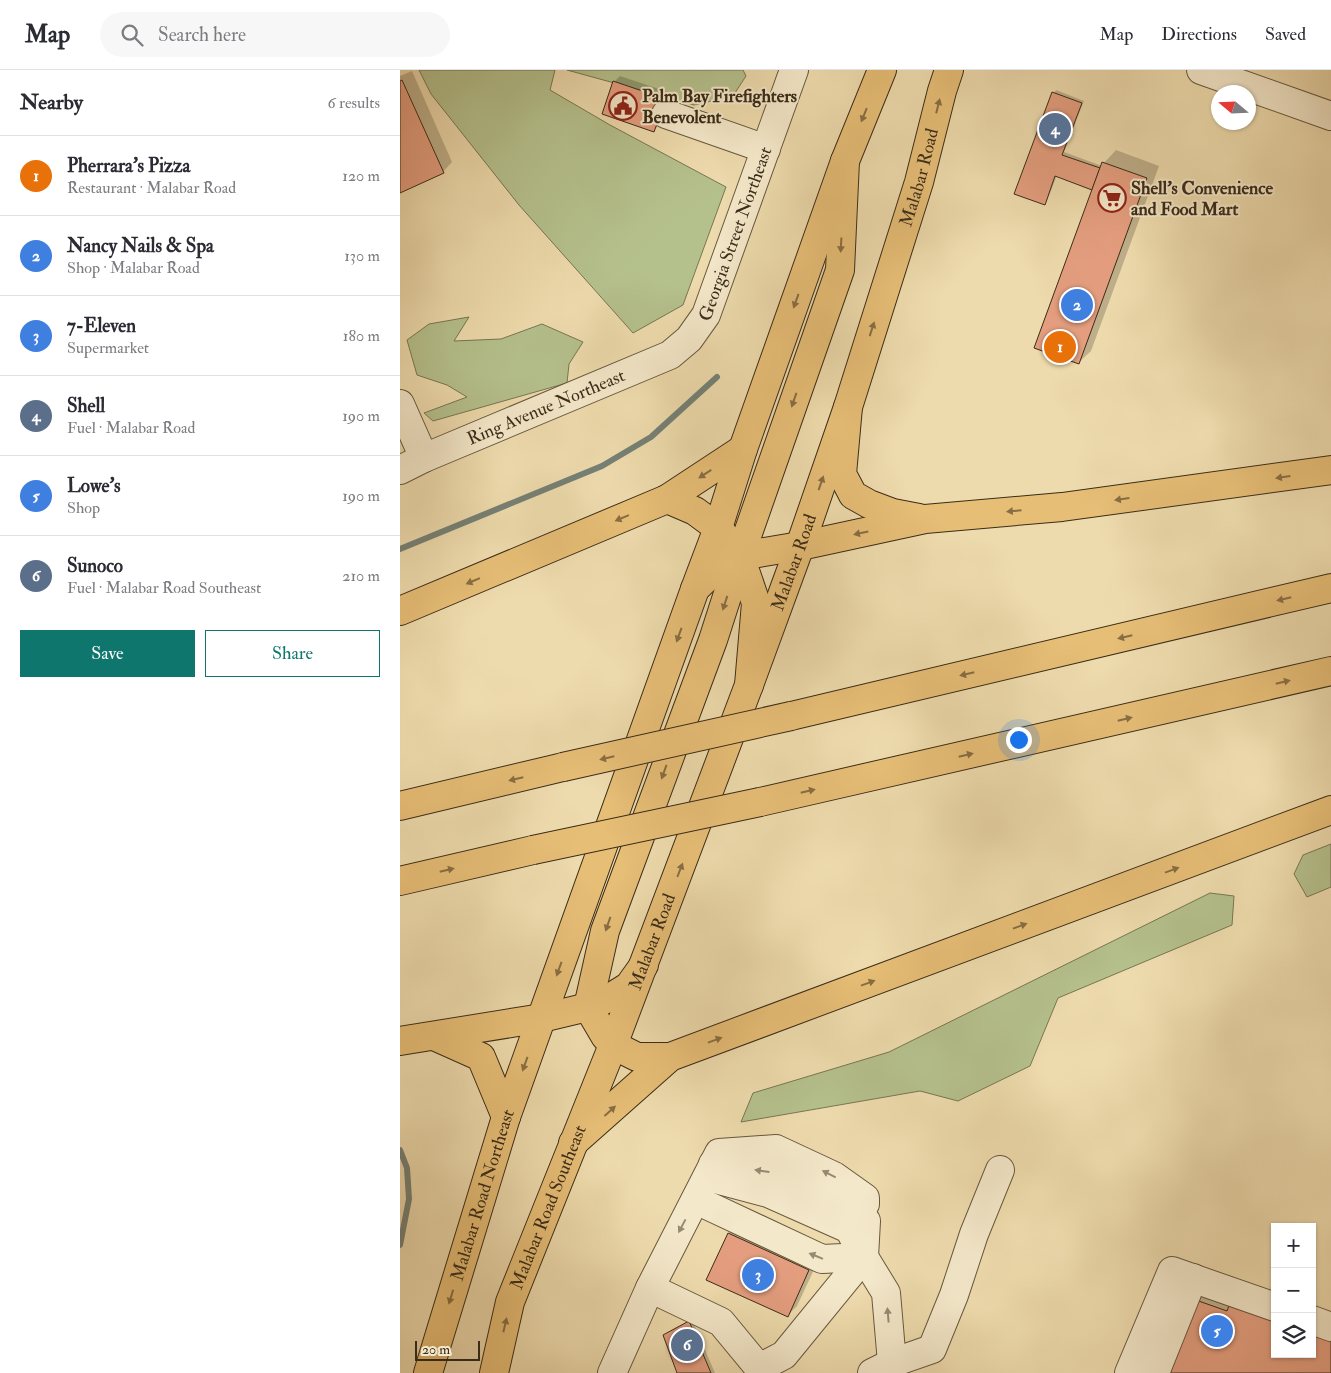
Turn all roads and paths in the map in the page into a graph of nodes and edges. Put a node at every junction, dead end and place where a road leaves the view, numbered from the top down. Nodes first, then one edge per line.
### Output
1 (794, 70) edge
2 (882, 70) edge
3 (949, 70) edge
4 (1201, 70) edge
5 (666, 114) dead end
6 (1331, 116) edge
7 (766, 149) junction
8 (845, 161) junction
9 (689, 339) joint
10 (400, 404) edge
11 (848, 407) junction
12 (743, 449) junction
13 (412, 464) edge
14 (1331, 470) edge
15 (667, 499) junction
16 (925, 519) junction
17 (718, 528) junction
18 (800, 546) junction
19 (740, 556) junction
20 (1331, 588) edge
21 (695, 589) junction
22 (400, 611) edge
23 (1331, 671) edge
24 (750, 685) junction
25 (400, 806) edge
26 (1331, 810) edge
27 (400, 881) edge
28 (644, 965) junction
29 (588, 1007) junction
30 (542, 1018) junction
31 (434, 1036) junction
32 (400, 1041) edge
33 (613, 1045) junction
34 (670, 1057) junction
35 (506, 1117) junction
36 (573, 1143) junction
37 (1000, 1170) dead end
38 (704, 1182) junction
39 (864, 1257) junction
40 (1201, 1281) junction
41 (650, 1288) junction
42 (1271, 1306) edge
43 (1316, 1321) edge
44 (1331, 1327) edge
45 (882, 1368) edge
46 (432, 1370) edge
47 (760, 1370) edge
48 (494, 1373) edge
49 (612, 1373) edge
50 (1129, 1373) edge
51 (1155, 1373) edge
52 (1175, 1373) edge

1 - 7 street, Georgia Street Northeast
2 -> 8 main road
11 -> 3 main road, Malabar Road
4 - 6 street
5 - 7 street
7 - 9 street, Georgia Street Northeast
8 -> 12 main road
8 -> 19 main road
9 - 13 street, Ring Avenue Northeast
10 - 13 street
11 - 16 main road
18 -> 11 main road, Malabar Road
12 -> 15 main road
12 - 17 main road
14 -> 16 main road
15 - 17 main road
15 -> 22 main road
16 -> 18 main road
17 - 19 main road
17 - 21 main road
18 - 19 main road
18 - 24 main road, Malabar Road
19 - 21 main road
19 - 24 main road
19 -> 29 main road
20 -> 25 main road, bridge
21 -> 30 main road
27 -> 23 main road, bridge
28 -> 24 main road, Malabar Road
34 -> 26 main road
28 - 29 main road
28 - 33 main road, Malabar Road
29 - 30 main road
29 - 33 main road
30 - 31 main road
30 -> 35 main road, Malabar Road Northeast
31 - 32 main road
31 - 35 main road
33 - 34 main road
33 - 36 main road, Malabar Road Southeast
36 -> 34 main road
35 -> 46 main road, Malabar Road Northeast
48 -> 36 main road, Malabar Road Southeast
37 - 45 street
39 -> 38 street
38 - 39 street
39 -> 38 street
38 -> 41 street
45 -> 39 street
39 - 47 street
40 - 42 street
40 - 50 street
40 - 51 street
40 - 52 street
41 - 47 street
41 - 49 street
43 - 44 street

